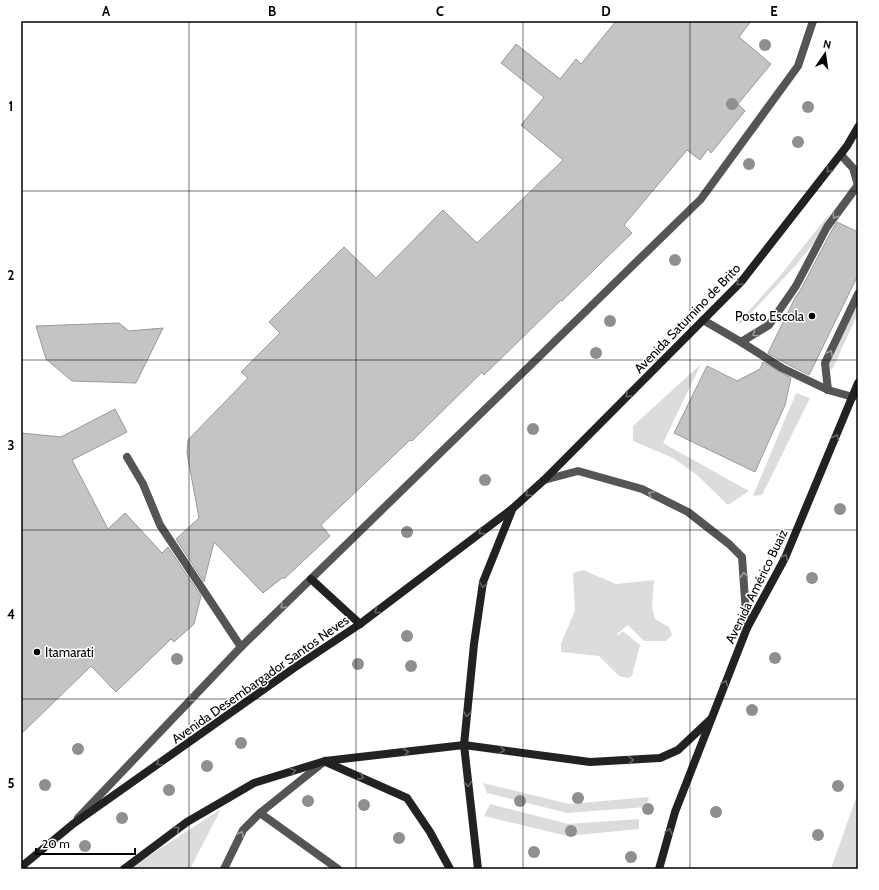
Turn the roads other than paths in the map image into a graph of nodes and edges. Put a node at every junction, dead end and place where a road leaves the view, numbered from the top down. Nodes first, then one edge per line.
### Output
1 (813, 21) edge
2 (858, 127) edge
3 (840, 155) junction
4 (858, 294) edge
5 (702, 320) junction
6 (741, 342) junction
7 (858, 384) edge
8 (828, 390) junction
9 (853, 397) junction
10 (127, 457) dead end
11 (544, 480) junction
12 (512, 509) junction
13 (311, 579) junction
14 (360, 624) junction
15 (747, 628) junction
16 (241, 647) junction
17 (711, 719) junction
18 (464, 745) junction
19 (325, 761) junction
20 (260, 813) junction
21 (73, 824) junction
22 (21, 868) edge
23 (124, 869) edge
24 (224, 869) edge
25 (338, 869) edge
26 (450, 869) edge
27 (478, 869) edge
28 (659, 869) edge

1 - 13 street
2 - 3 main road, Avenida Saturnino de Brito
3 -> 5 main road, Avenida Saturnino de Brito
3 -> 6 street
8 -> 4 street
5 - 6 street
5 -> 11 main road, Avenida Saturnino de Brito
6 - 8 street
7 - 9 main road, Avenida Américo Buaiz
8 - 9 street
15 -> 9 main road, Avenida Américo Buaiz
10 - 16 street
11 -> 12 main road, Avenida Saturnino de Brito
15 -> 11 street
12 -> 14 main road, Avenida Desembargador Santos Neves
12 -> 18 main road
13 - 14 main road
13 -> 16 street
14 -> 21 main road, Avenida Desembargador Santos Neves
17 -> 15 main road, Avenida Américo Buaiz
16 -> 21 street
18 -> 17 main road
28 -> 17 main road, Avenida Américo Buaiz
19 -> 18 main road
18 -> 27 main road
19 - 20 street
23 -> 19 main road
19 -> 26 main road
24 -> 20 street
20 - 25 street
21 - 22 main road, Avenida Desembargador Santos Neves

